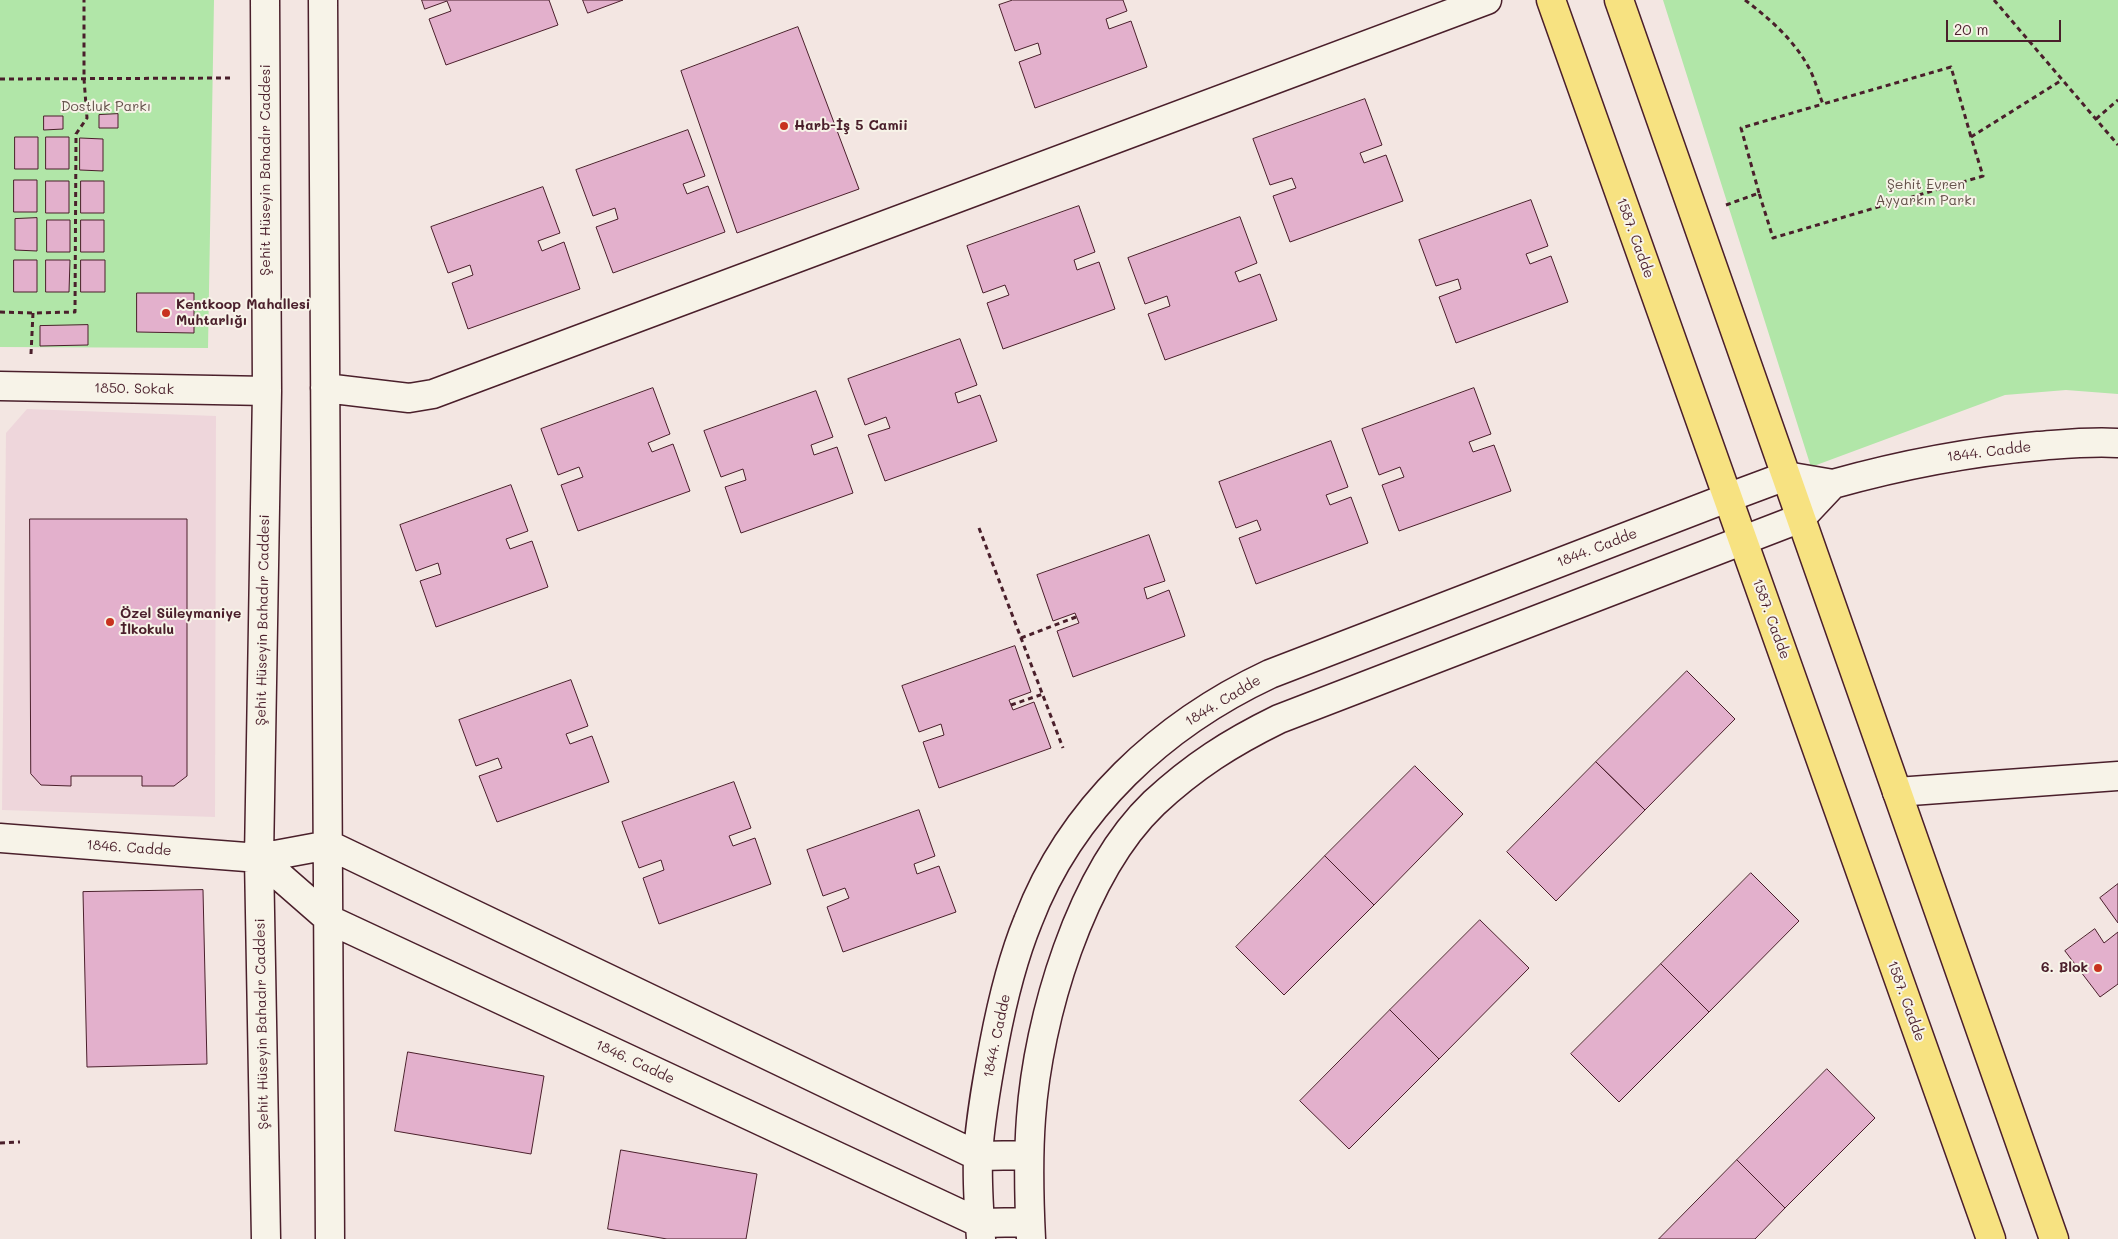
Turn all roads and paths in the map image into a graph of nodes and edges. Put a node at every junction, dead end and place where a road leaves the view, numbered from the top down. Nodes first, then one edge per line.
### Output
1 (84, 0) edge
2 (265, 0) edge
3 (324, 0) edge
4 (1487, 0) edge
5 (1551, 0) edge
6 (1619, 0) edge
7 (1745, 0) edge
8 (1994, 0) edge
9 (265, 78) junction
10 (0, 79) edge
11 (84, 79) junction
12 (2062, 80) junction
13 (2118, 100) edge
14 (1823, 104) junction
15 (2096, 118) junction
16 (1971, 137) junction
17 (2118, 145) edge
18 (1759, 193) junction
19 (1695, 217) junction
20 (0, 312) edge
21 (33, 313) junction
22 (0, 386) edge
23 (29, 387) junction
24 (325, 388) junction
25 (267, 392) junction
26 (2118, 443) edge
27 (1786, 476) junction
28 (1833, 484) junction
29 (1727, 498) junction
30 (1801, 518) junction
31 (980, 528) dead end
32 (1742, 540) junction
33 (1076, 617) dead end
34 (1022, 638) junction
35 (1043, 694) junction
36 (1011, 705) dead end
37 (1063, 748) dead end
38 (2118, 776) edge
39 (1897, 792) junction
40 (0, 838) edge
41 (329, 845) junction
42 (259, 858) junction
43 (330, 920) junction
44 (20, 1142) dead end
45 (0, 1143) edge
46 (1029, 1155) junction
47 (978, 1156) junction
48 (1031, 1230) edge
49 (980, 1231) edge
50 (266, 1239) edge
51 (330, 1239) edge
52 (1991, 1239) edge
53 (2054, 1239) edge

1 - 11 path
2 - 9 street, Şehit Hüseyin Bahadır Caddesi
3 - 24 street
4 - 24 street
5 - 29 main road, 1587. Cadde
6 - 19 main road
7 - 14 path
8 - 12 path
9 - 11 path
9 - 25 street, Şehit Hüseyin Bahadır Caddesi
10 - 11 path
11 - 21 path
12 - 15 path
12 - 16 path
13 - 15 path
14 - 16 path
14 - 18 path
15 - 17 path
16 - 18 path
18 - 19 path
19 - 27 main road
20 - 21 path
21 - 23 path
22 - 23 street, 1850. Sokak
23 - 25 street, 1850. Sokak
24 - 41 street
25 - 42 street, Şehit Hüseyin Bahadır Caddesi
26 - 28 street, 1844. Cadde
27 - 28 street, 1844. Cadde
27 - 29 street, 1844. Cadde
27 - 30 main road
28 - 30 street
29 - 32 main road, 1587. Cadde
29 - 47 street, 1844. Cadde
30 - 32 street
30 - 39 main road
31 - 34 path
32 - 46 street
32 - 52 main road, 1587. Cadde
33 - 34 path
34 - 35 path
35 - 36 path
35 - 37 path
38 - 39 street
39 - 53 main road
40 - 42 street, 1846. Cadde
41 - 42 street, 1846. Cadde
41 - 43 street
41 - 47 street
42 - 43 street, 1846. Cadde
42 - 50 street, Şehit Hüseyin Bahadır Caddesi
43 - 49 street, 1846. Cadde
43 - 51 street
44 - 45 path
46 - 47 street
46 - 48 street
47 - 49 street, 1844. Cadde
48 - 49 street, 1846. Cadde

